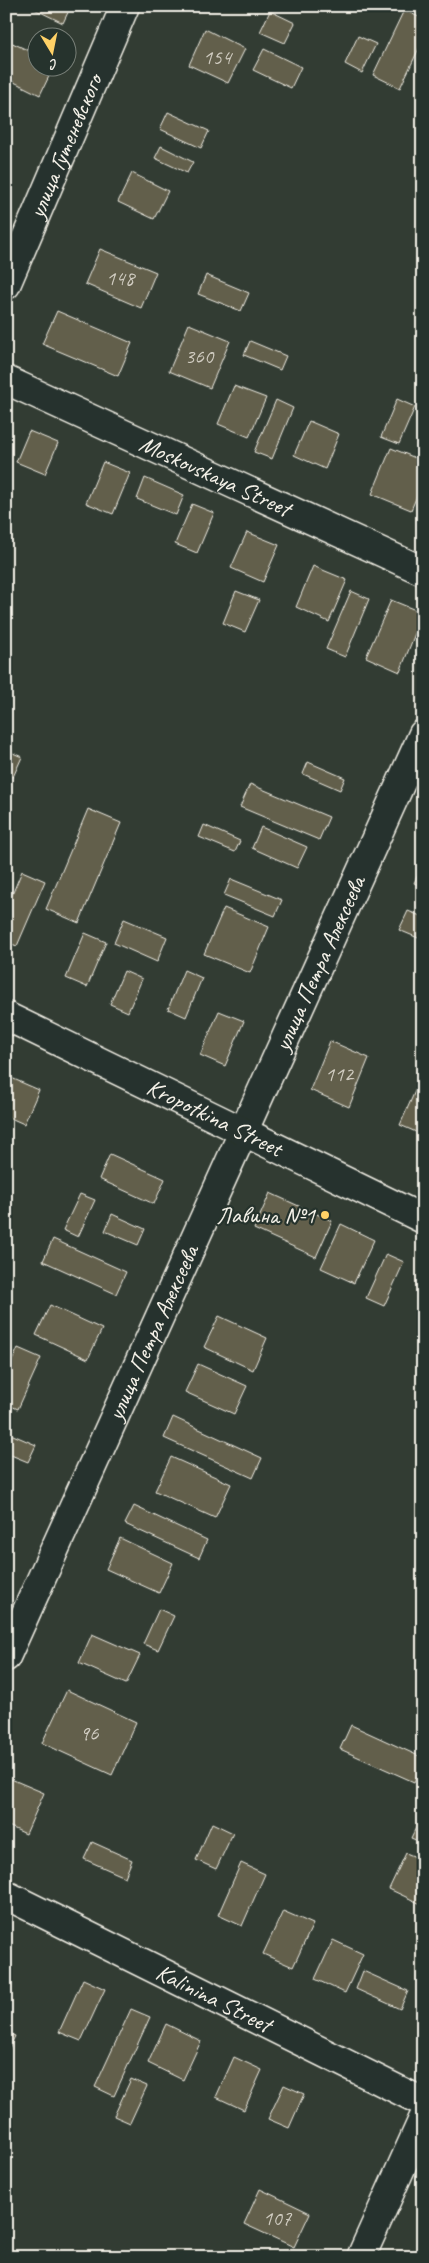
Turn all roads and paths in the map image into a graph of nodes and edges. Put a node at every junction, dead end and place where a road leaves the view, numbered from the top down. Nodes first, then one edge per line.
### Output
1 (125, 6) edge
2 (6, 285) edge
3 (6, 380) edge
4 (423, 572) edge
5 (423, 734) edge
6 (6, 1016) edge
7 (243, 1133) junction
8 (423, 1219) edge
9 (6, 1657) edge
10 (6, 1895) edge
11 (423, 2102) edge
12 (423, 2118) edge
13 (361, 2257) edge

1 - 2 street, улица Гутеневского
3 - 4 street, Moskovskaya Street
5 - 7 street, улица Петра Алексеева
6 - 7 street, Kropotkina Street
7 - 8 street, Kropotkina Street
7 - 9 street, улица Петра Алексеева
10 - 11 street, Kalinina Street
12 - 13 street

